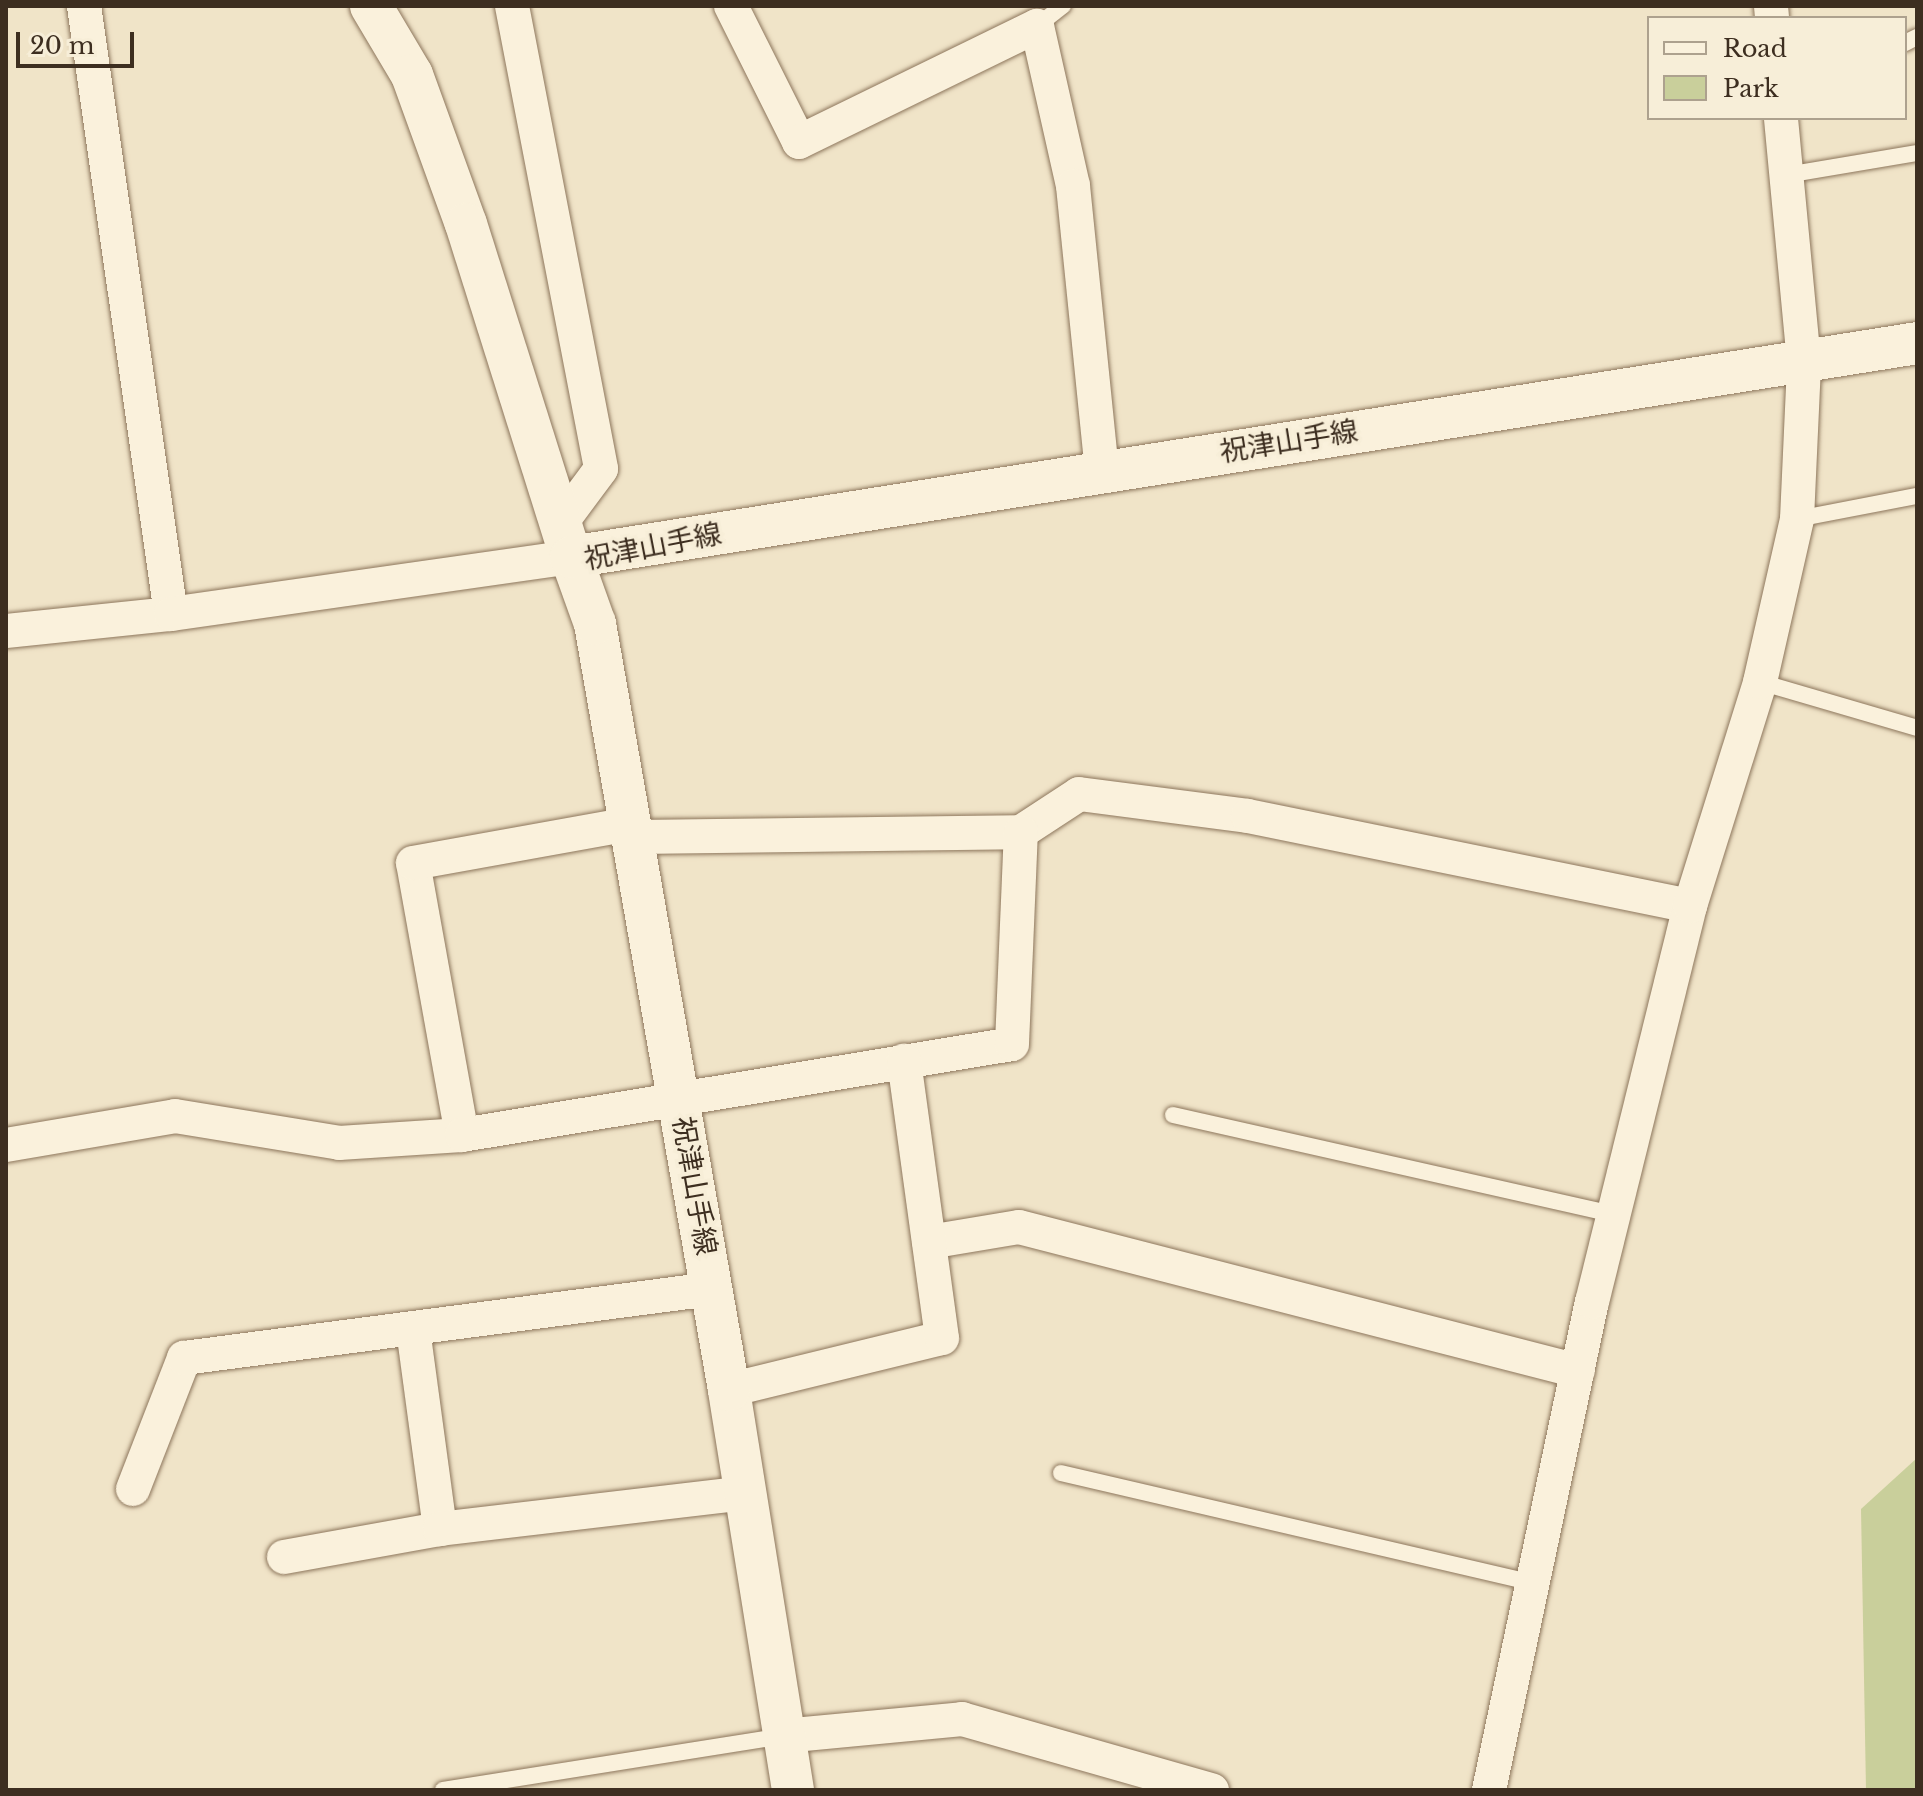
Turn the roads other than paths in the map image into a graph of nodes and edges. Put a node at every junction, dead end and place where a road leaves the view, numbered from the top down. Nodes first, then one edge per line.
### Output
1 (84, 6) edge
2 (371, 6) edge
3 (512, 6) edge
4 (731, 6) edge
5 (1050, 16) edge
6 (1781, 120) edge
7 (1917, 153) edge
8 (1786, 175) junction
9 (1917, 343) edge
10 (1804, 362) junction
11 (1102, 471) junction
12 (1917, 496) edge
13 (1797, 519) junction
14 (565, 542) junction
15 (171, 614) junction
16 (6, 631) edge
17 (1760, 682) junction
18 (1917, 728) edge
19 (631, 830) junction
20 (1021, 832) junction
21 (1690, 906) junction
22 (904, 1061) junction
23 (679, 1096) junction
24 (1173, 1115) dead end
25 (462, 1135) junction
26 (6, 1145) edge
27 (1614, 1214) junction
28 (929, 1242) junction
29 (711, 1289) junction
30 (413, 1329) junction
31 (1578, 1371) junction
32 (729, 1390) junction
33 (1061, 1473) dead end
34 (133, 1489) dead end
35 (745, 1493) junction
36 (440, 1529) junction
37 (284, 1557) dead end
38 (1533, 1583) junction
39 (783, 1736) junction
40 (443, 1790) edge
41 (793, 1790) edge
42 (1212, 1790) edge
43 (1489, 1790) edge

1 - 15 street
2 - 14 street
3 - 14 street
4 - 5 street
5 - 11 street
6 - 8 street
7 - 8 lane
8 - 10 street
9 - 10 street, 祝津山手線
10 - 11 street, 祝津山手線
10 - 13 street
11 - 14 street, 祝津山手線
12 - 13 lane
13 - 17 street
14 - 15 street
14 - 19 street, 祝津山手線
15 - 16 street
17 - 18 lane
17 - 21 street
19 - 20 street
19 - 23 street, 祝津山手線
19 - 25 street
20 - 21 street
20 - 22 street
21 - 27 street
22 - 23 street
22 - 28 street
23 - 25 street
23 - 29 street, 祝津山手線
24 - 27 lane
25 - 26 street
27 - 31 street
28 - 31 street
28 - 32 street
29 - 30 street
29 - 32 street, 祝津山手線
30 - 34 street
30 - 36 street
31 - 38 street
32 - 35 street, 祝津山手線
33 - 38 lane
35 - 36 street
35 - 39 street, 祝津山手線
36 - 37 street
38 - 43 street
39 - 40 lane
39 - 41 street, 祝津山手線
39 - 42 street

